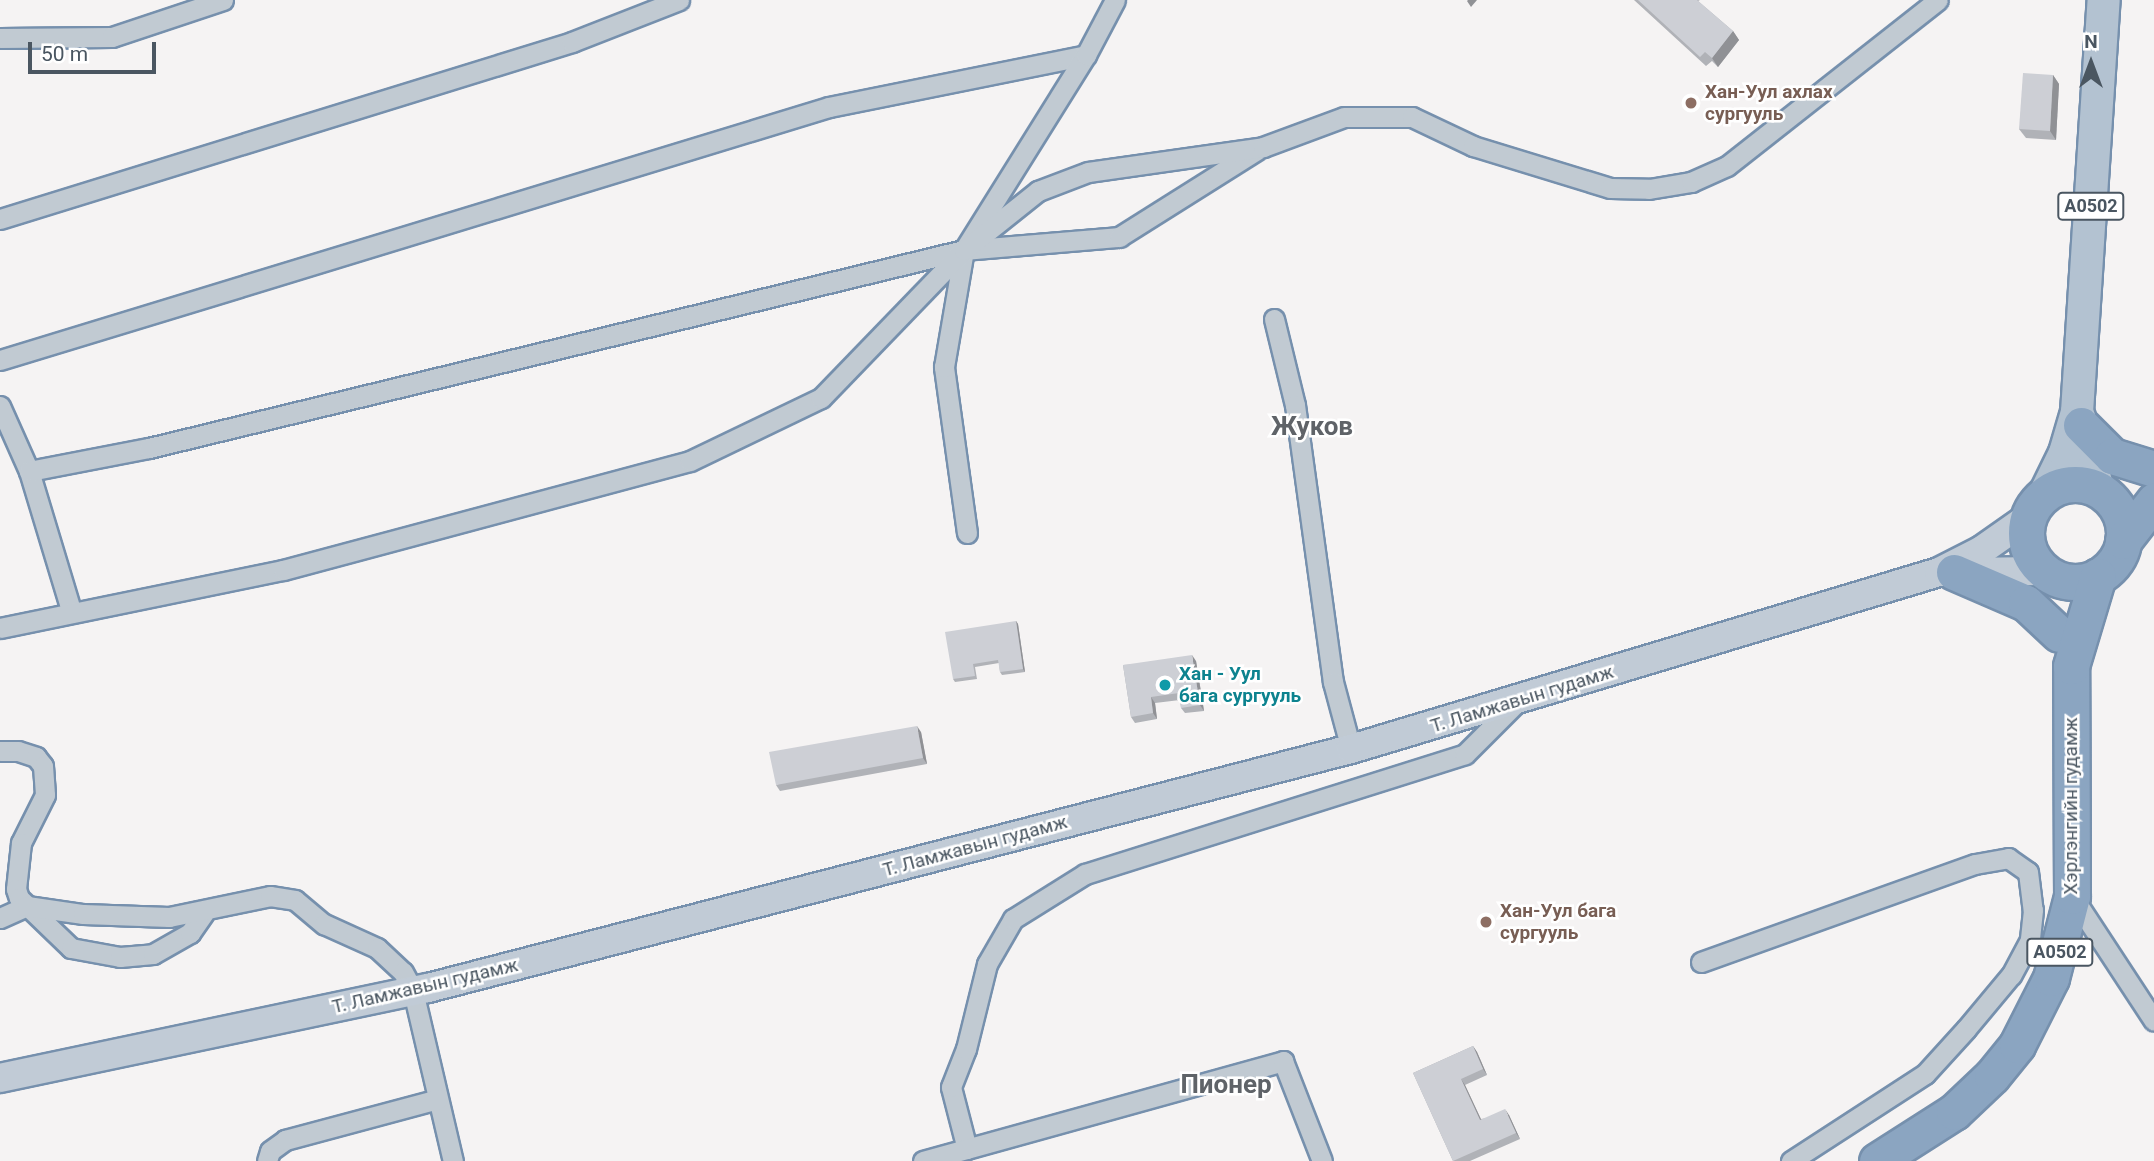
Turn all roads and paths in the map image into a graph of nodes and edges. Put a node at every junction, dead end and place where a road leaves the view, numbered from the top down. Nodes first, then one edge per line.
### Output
1 (223, 0) edge
2 (679, 0) edge
3 (1115, 0) edge
4 (1938, 0) edge
5 (2104, 0) edge
6 (0, 38) edge
7 (1086, 55) junction
8 (1263, 146) junction
9 (0, 219) edge
10 (964, 250) junction
11 (1274, 319) dead end
12 (0, 360) edge
13 (0, 406) edge
14 (2079, 419) junction
15 (29, 471) junction
16 (2154, 471) edge
17 (2104, 494) junction
18 (2154, 501) edge
19 (2037, 505) junction
20 (967, 533) dead end
21 (2123, 541) junction
22 (1946, 572) junction
23 (2051, 575) junction
24 (2098, 576) junction
25 (72, 613) junction
26 (0, 628) edge
27 (2065, 650) junction
28 (1517, 702) junction
29 (1350, 749) junction
30 (0, 751) edge
31 (2072, 896) junction
32 (27, 906) junction
33 (204, 913) junction
34 (0, 918) edge
35 (1701, 962) dead end
36 (412, 991) junction
37 (2154, 1021) edge
38 (0, 1078) edge
39 (438, 1099) junction
40 (967, 1149) junction
41 (450, 1156) edge
42 (262, 1160) edge
43 (923, 1161) edge
44 (1322, 1161) edge
45 (1791, 1161) edge
46 (1877, 1161) edge

1 - 6 street
2 - 9 street
3 - 7 street
4 - 8 street
5 - 14 main road, A0502
7 - 10 street
7 - 12 street
8 - 10 street
8 - 10 street
10 - 15 street
10 - 20 street
10 - 25 street
11 - 29 street
13 - 15 street
14 - 16 highway
14 - 17 main road, A0502
14 - 19 main road, A0502
15 - 25 street
16 - 17 highway
17 - 19 highway
17 - 21 highway, A0502
18 - 21 highway
19 - 22 street, Т. Ламжавын гудамж
19 - 23 highway, A0502
21 - 24 highway, A0502
22 - 23 street, Т. Ламжавын гудамж
22 - 27 highway
22 - 28 street, Т. Ламжавын гудамж
23 - 24 highway
23 - 27 highway, Хэрлэнгийн гудамж / A0502
24 - 27 highway, Хэрлэнгийн гудамж / A0502
25 - 26 street
27 - 31 highway, Хэрлэнгийн гудамж / A0502
28 - 29 street, Т. Ламжавын гудамж
28 - 40 street
29 - 36 street, Т. Ламжавын гудамж
30 - 32 street
31 - 37 street
31 - 46 highway, Хэрлэнгийн гудамж / A0502
32 - 33 street
32 - 33 street
32 - 34 street
33 - 36 street
35 - 45 street
36 - 38 street, Т. Ламжавын гудамж
36 - 39 street
39 - 41 street
39 - 42 street
40 - 43 street
40 - 44 street

